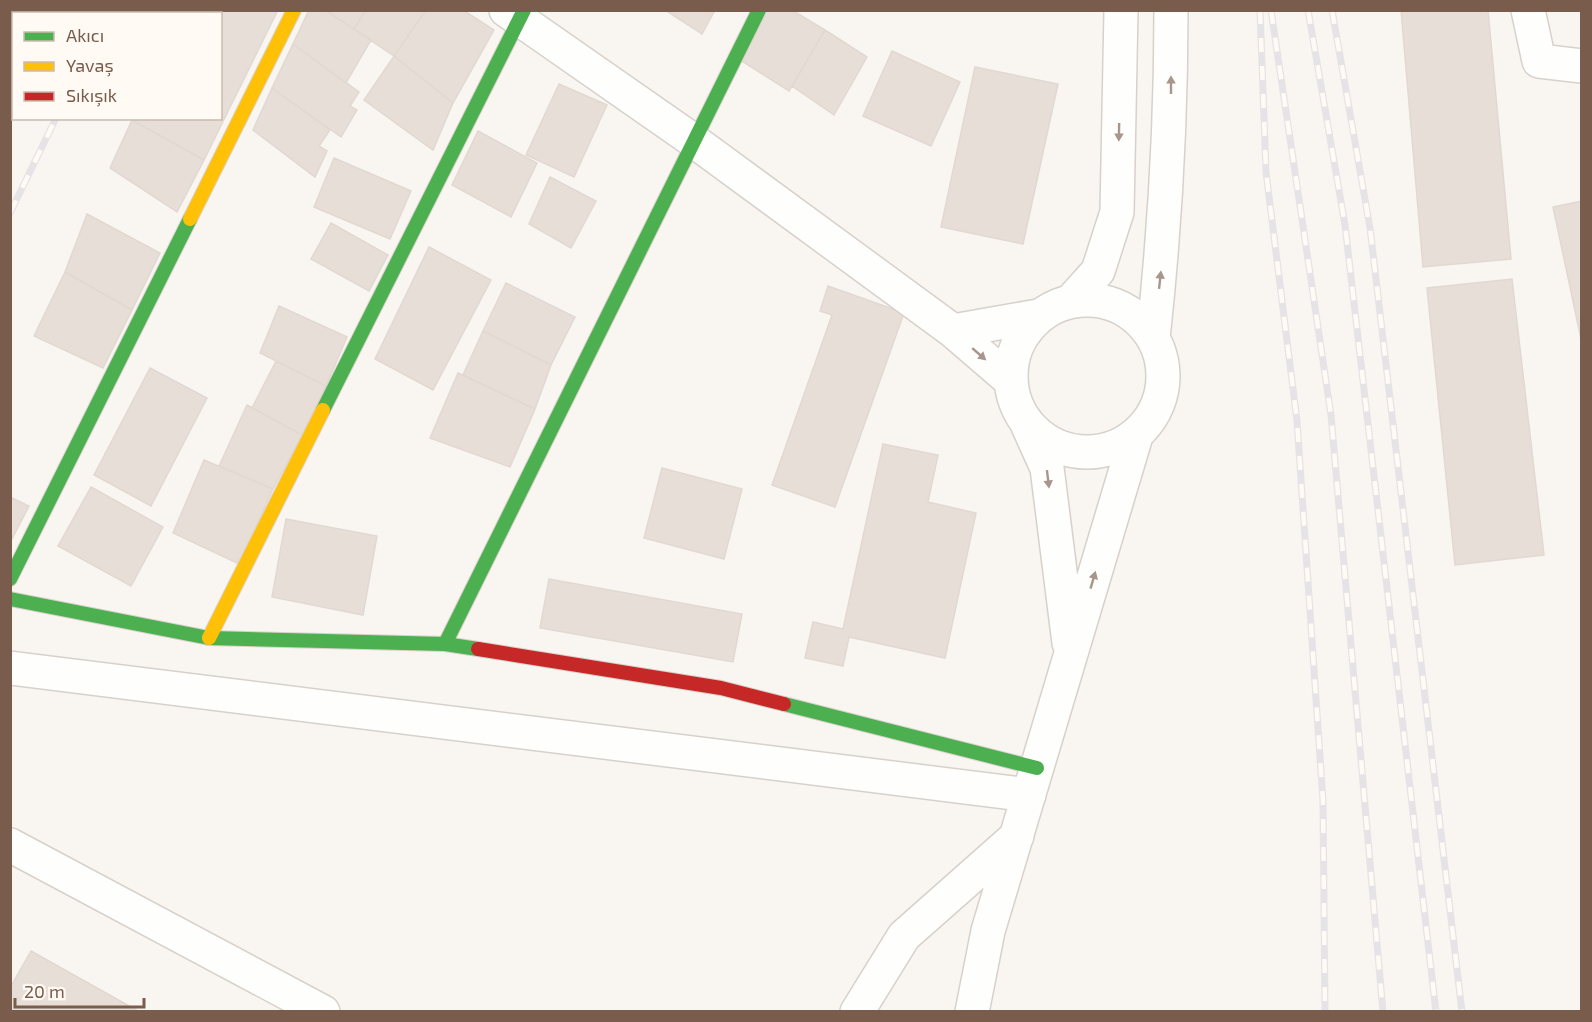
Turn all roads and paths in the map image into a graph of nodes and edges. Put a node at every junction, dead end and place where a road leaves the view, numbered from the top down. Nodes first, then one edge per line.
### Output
1 (294, 10) edge
2 (759, 10) edge
3 (1121, 10) edge
4 (1171, 10) edge
5 (1528, 10) edge
6 (517, 14) edge
7 (1581, 66) edge
8 (694, 141) junction
9 (1071, 301) junction
10 (1038, 316) junction
11 (953, 331) junction
12 (1153, 338) junction
13 (1010, 380) junction
14 (1028, 425) junction
15 (1136, 436) junction
16 (10, 579) edge
17 (10, 599) edge
18 (209, 638) junction
19 (445, 644) junction
20 (1071, 656) junction
21 (10, 668) edge
22 (1033, 782) junction
23 (1017, 836) junction
24 (10, 845) edge
25 (323, 1011) edge
26 (857, 1011) edge
27 (972, 1011) edge

1 - 16 street
2 - 8 street
3 -> 9 street
12 -> 4 street
5 - 7 street
6 - 8 street
6 - 18 street
8 - 11 street
8 - 19 street
9 - 10 street
9 - 12 street
10 - 11 street
10 - 13 street
11 -> 13 street
12 - 15 street
13 - 14 street
14 - 15 street
14 -> 20 street
20 -> 15 street
17 - 18 street
18 - 19 street
19 - 22 street
20 - 22 street
21 - 22 street
22 - 23 street
23 - 26 street
23 - 27 street
24 - 25 street

